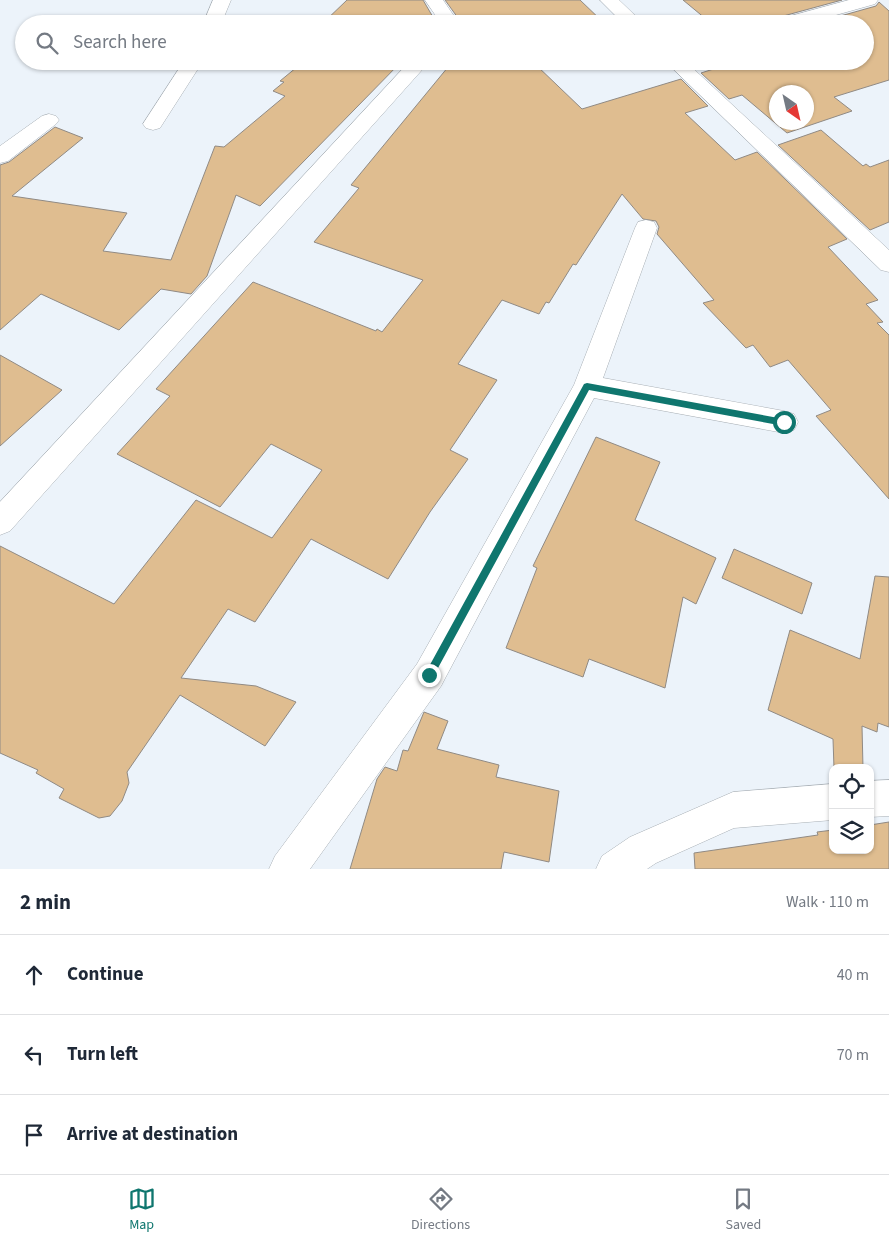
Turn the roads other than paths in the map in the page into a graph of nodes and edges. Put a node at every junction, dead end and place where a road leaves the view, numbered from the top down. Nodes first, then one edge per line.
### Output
1 (222, 0) edge
2 (434, 0) edge
3 (609, 0) edge
4 (869, 0) edge
5 (216, 15) edge
6 (444, 15) edge
7 (625, 15) edge
8 (815, 15) edge
9 (188, 70) edge
10 (413, 70) edge
11 (684, 70) edge
12 (49, 120) dead end
13 (153, 124) dead end
14 (0, 156) edge
15 (646, 228) dead end
16 (888, 262) edge
17 (587, 386) junction
18 (784, 422) dead end
19 (0, 522) edge
20 (889, 798) edge
21 (874, 799) edge
22 (829, 802) edge
23 (288, 869) edge
24 (615, 869) edge

1 - 5 street
2 - 6 street
3 - 7 street
4 - 8 street
9 - 13 street
10 - 19 street
11 - 16 street
12 - 14 street
15 - 17 street
17 - 18 street
17 - 23 street
20 - 21 street
22 - 24 street

